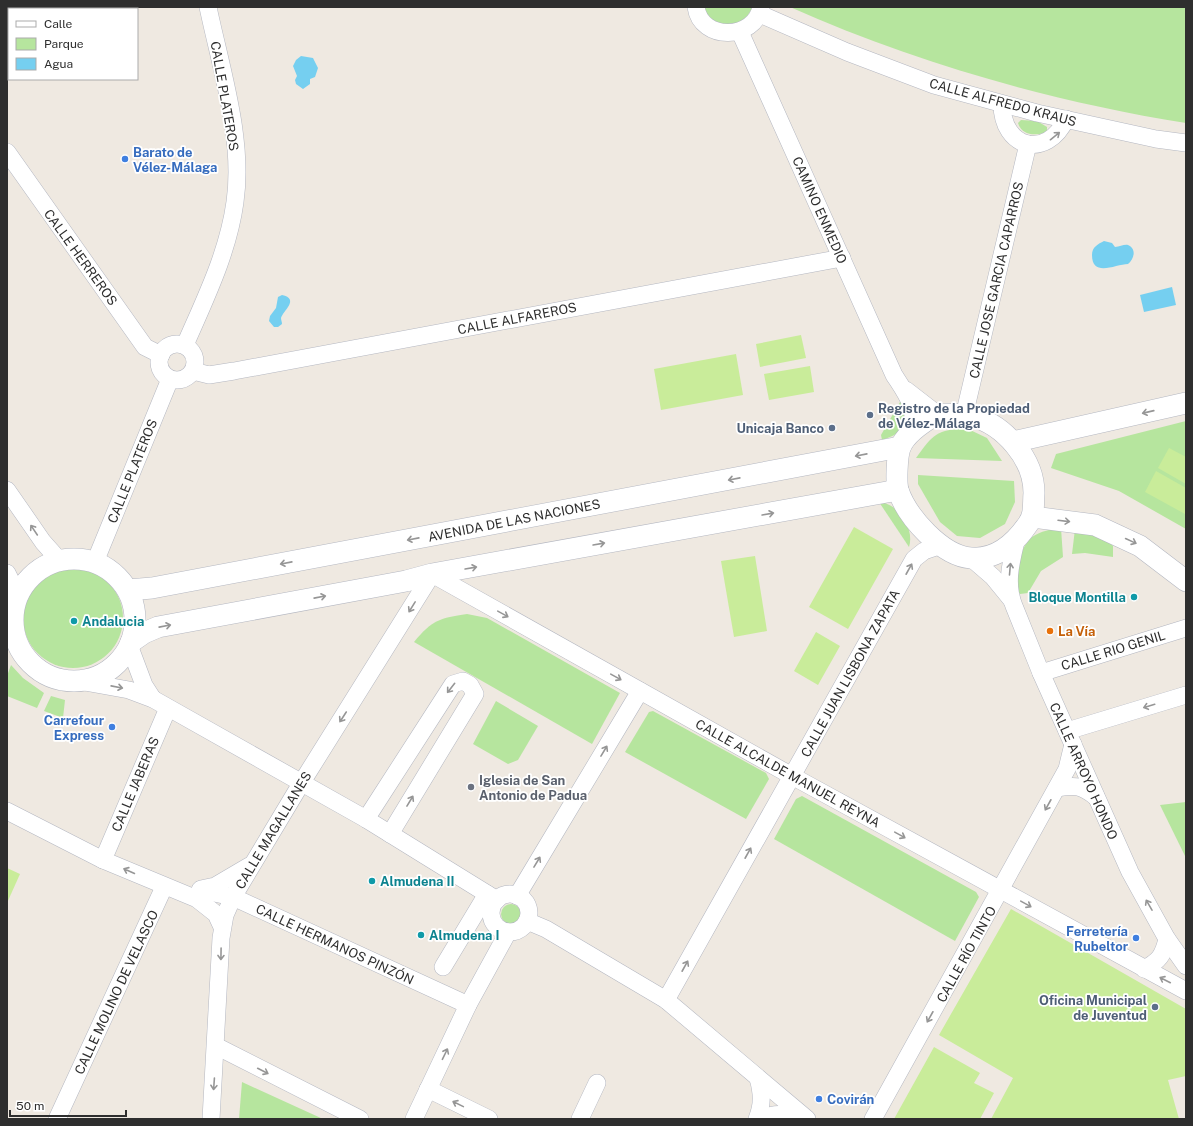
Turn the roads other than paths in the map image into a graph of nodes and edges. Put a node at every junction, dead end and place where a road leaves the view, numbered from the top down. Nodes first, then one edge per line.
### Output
1 (208, 7) edge
2 (696, 7) edge
3 (761, 11) edge
4 (740, 32) junction
5 (1002, 104) junction
6 (1066, 120) junction
7 (1186, 143) edge
8 (1028, 144) junction
9 (7, 152) edge
10 (842, 258) junction
11 (185, 345) junction
12 (161, 355) junction
13 (193, 371) junction
14 (170, 379) junction
15 (902, 388) junction
16 (1186, 403) edge
17 (938, 414) junction
18 (964, 416) junction
19 (906, 440) junction
20 (1013, 442) junction
21 (7, 490) edge
22 (898, 490) junction
23 (1033, 517) junction
24 (1016, 541) junction
25 (940, 546) junction
26 (970, 558) junction
27 (59, 560) junction
28 (94, 562) junction
29 (7, 573) edge
30 (432, 574) junction
31 (1186, 581) edge
32 (128, 590) junction
33 (18, 595) junction
34 (1011, 599) junction
35 (1186, 628) edge
36 (10, 632) edge
37 (130, 644) junction
38 (1041, 673) junction
39 (79, 681) junction
40 (640, 691) junction
41 (1186, 695) edge
42 (153, 699) junction
43 (168, 708) junction
44 (1070, 737) junction
45 (792, 776) junction
46 (302, 782) junction
47 (1057, 788) junction
48 (1096, 797) junction
49 (7, 811) edge
50 (366, 819) junction
51 (390, 834) junction
52 (103, 860) junction
53 (253, 864) junction
54 (171, 888) junction
55 (200, 890) junction
56 (1001, 890) junction
57 (517, 896) junction
58 (233, 897) junction
59 (492, 897) junction
60 (527, 921) junction
61 (222, 927) junction
62 (508, 932) junction
63 (1167, 939) junction
64 (1186, 966) edge
65 (443, 967) dead end
66 (1144, 969) junction
67 (1186, 990) edge
68 (666, 1000) junction
69 (468, 1005) junction
70 (216, 1046) junction
71 (758, 1078) junction
72 (597, 1083) dead end
73 (428, 1089) junction
74 (57, 1119) edge
75 (211, 1119) edge
76 (360, 1119) edge
77 (414, 1119) edge
78 (489, 1119) edge
79 (580, 1119) edge
80 (756, 1119) edge
81 (763, 1119) edge
82 (800, 1119) edge
83 (807, 1119) edge
84 (873, 1119) edge

1 - 11 street, CALLE PLATEROS
2 - 4 street
3 - 4 street
3 - 5 street, CALLE ALFREDO KRAUS
4 - 10 street, CAMINO ENMEDIO
5 - 6 street, CALLE ALFREDO KRAUS
5 - 8 street
6 - 7 street, CALLE ALFREDO KRAUS
8 -> 6 street
8 - 18 street, CALLE JOSE GARCIA CAPARROS
9 - 12 street, CALLE HERREROS
10 - 13 street, CALLE ALFAREROS
10 - 15 street, CAMINO ENMEDIO
11 - 12 street
11 - 13 street
12 - 14 street
13 - 14 street
14 - 28 street, CALLE PLATEROS
15 - 17 street, CAMINO ENMEDIO
15 - 19 street, CAMINO ENMEDIO
16 -> 20 street
17 - 18 street
17 - 19 street
18 - 20 street
19 - 22 street
19 -> 32 street, AVENIDA DE LAS NACIONES
20 - 23 street
27 -> 21 street
22 - 25 street
30 -> 22 street
23 - 24 street
23 -> 31 street
24 - 26 street
34 -> 24 street, CALLE ARROYO HONDO
25 - 26 street
45 -> 25 street, CALLE JUAN LISBONA ZAPATA
26 - 34 street, CALLE ARROYO HONDO
27 - 28 street
27 - 33 street
28 - 32 street
29 - 33 street
37 -> 30 street
30 -> 40 street, CALLE ALCALDE MANUEL REYNA
30 -> 46 street, CALLE MAGALLANES
32 - 37 street
33 - 36 street
34 - 38 street, CALLE ARROYO HONDO
35 - 38 street, CALLE RIO GENIL
36 - 39 street
37 - 39 street
37 - 42 street
38 - 44 street, CALLE ARROYO HONDO
39 -> 42 street
40 - 45 street, CALLE ALCALDE MANUEL REYNA
57 -> 40 street
41 -> 44 street
42 - 43 street
43 - 46 street
43 - 52 street, CALLE JABERAS
44 - 47 street, CALLE RÍO TINTO
44 - 48 street, CALLE ARROYO HONDO
45 -> 56 street, CALLE ALCALDE MANUEL REYNA
68 -> 45 street, CALLE JUAN LISBONA ZAPATA
46 - 50 street
46 - 53 street, CALLE MAGALLANES
47 - 48 street
47 -> 56 street, CALLE RÍO TINTO
63 -> 48 street, CALLE ARROYO HONDO
49 - 52 street
50 - 51 street
51 -> 50 street
51 - 59 street
54 -> 52 street
53 - 55 street
53 - 58 street, CALLE MAGALLANES
54 - 55 street
54 - 61 street
54 - 74 street, CALLE MOLINO DE VELASCO
55 - 58 street, CALLE HERMANOS PINZÓN
56 -> 66 street, CALLE ALCALDE MANUEL REYNA
56 -> 84 street, CALLE RÍO TINTO
57 - 59 street
57 - 60 street
58 - 61 street, CALLE MAGALLANES
58 - 69 street, CALLE HERMANOS PINZÓN
59 - 62 street
59 - 65 street
60 - 62 street
60 - 68 street
61 -> 70 street, CALLE MAGALLANES
62 - 69 street
63 - 64 street, CALLE ARROYO HONDO
63 - 66 street
67 -> 66 street
68 - 71 street
73 -> 69 street
70 -> 75 street, CALLE MAGALLANES
70 -> 76 street
71 - 80 street
71 - 83 street
72 - 79 street
73 - 77 street
78 -> 73 street
81 - 82 street

